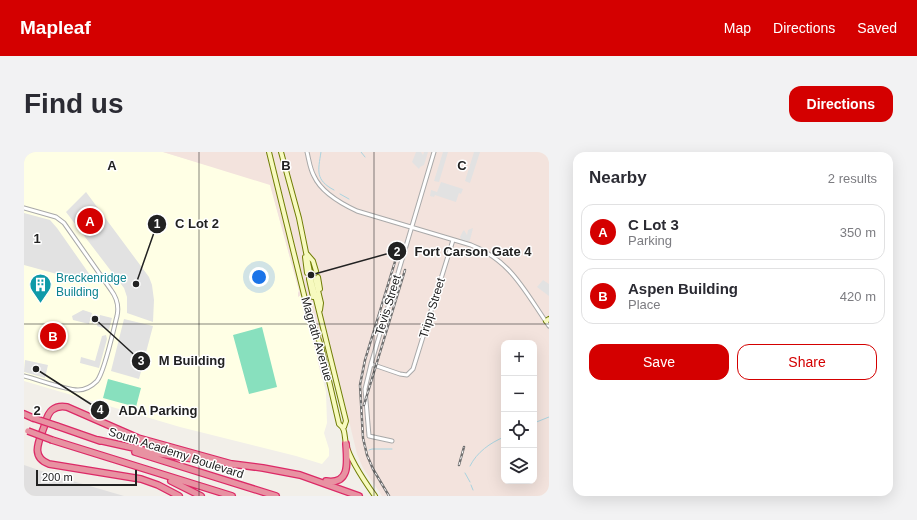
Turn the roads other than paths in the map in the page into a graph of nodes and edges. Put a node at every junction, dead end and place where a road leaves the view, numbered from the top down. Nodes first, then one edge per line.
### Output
1 (269, 152) edge
2 (281, 152) edge
3 (307, 152) edge
4 (434, 152) edge
5 (24, 208) edge
6 (412, 227) junction
7 (453, 240) junction
8 (306, 252) junction
9 (320, 312) junction
10 (547, 320) edge
11 (549, 326) edge
12 (371, 364) junction
13 (24, 376) edge
14 (24, 414) edge
15 (344, 427) junction
16 (26, 431) edge
17 (98, 440) junction
18 (392, 441) dead end
19 (346, 444) junction
20 (235, 465) junction
21 (141, 468) junction
22 (314, 479) junction
23 (179, 496) edge
24 (201, 496) edge
25 (232, 496) edge
26 (276, 496) edge
27 (359, 496) edge
28 (375, 496) edge

1 - 15 main road, Magrath Avenue
2 - 8 main road
3 - 6 street
4 - 6 street, Tevis Street
5 - 13 street
6 - 7 street
6 - 12 street, Tevis Street
7 - 10 street
7 - 12 street, Tripp Street
8 - 8 main road
9 - 9 main road
9 - 15 main road
10 - 11 street
12 - 18 street, Tevis Street
14 - 17 highway, South Academy Boulevard, bridge
15 - 19 main road, Magrath Avenue
16 - 21 highway, South Academy Boulevard, bridge
17 - 20 highway
17 - 26 highway, South Academy Boulevard
19 - 22 highway
19 - 28 main road, Magrath Avenue
20 - 22 highway
20 - 23 highway
21 - 24 highway
21 - 25 highway, South Academy Boulevard
22 - 27 highway

